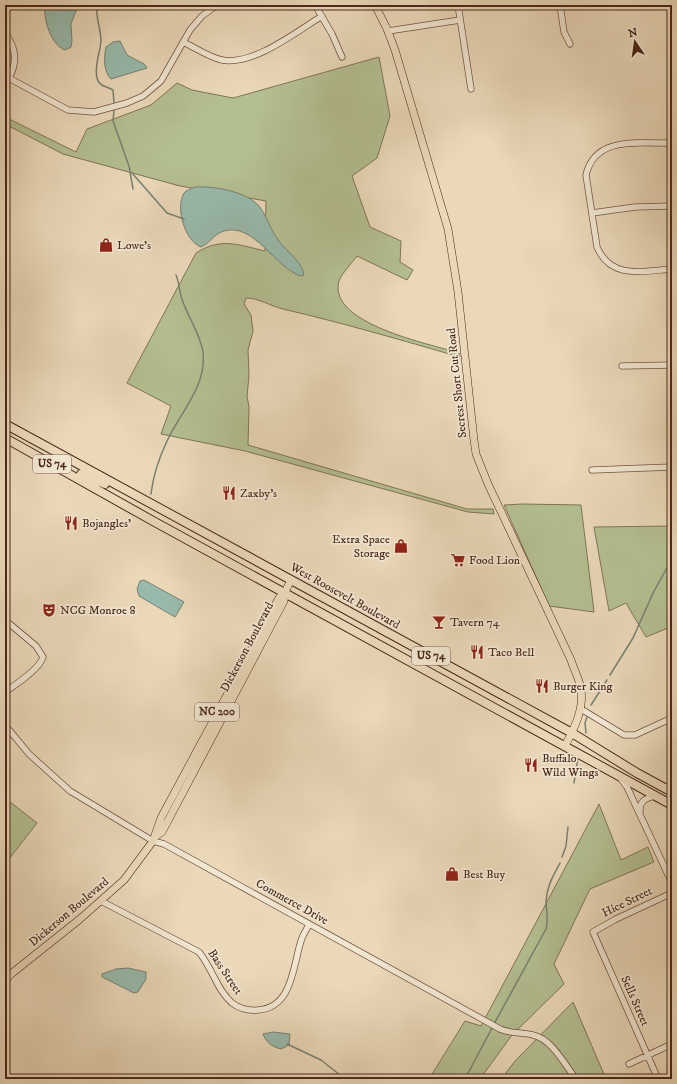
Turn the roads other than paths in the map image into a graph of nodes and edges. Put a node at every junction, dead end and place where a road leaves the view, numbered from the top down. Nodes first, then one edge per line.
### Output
1 (216, 5) edge
2 (315, 5) edge
3 (375, 5) edge
4 (458, 5) edge
5 (560, 5) edge
6 (322, 16) junction
7 (460, 20) junction
8 (388, 31) junction
9 (5, 33) edge
10 (183, 42) junction
11 (570, 44) dead end
12 (342, 57) dead end
13 (7, 77) edge
14 (471, 89) dead end
15 (672, 142) edge
16 (672, 206) edge
17 (592, 213) junction
18 (672, 269) edge
19 (672, 365) edge
20 (622, 366) dead end
21 (5, 424) edge
22 (5, 438) edge
23 (672, 467) edge
24 (592, 470) dead end
25 (79, 479) junction
26 (143, 499) junction
27 (291, 580) junction
28 (284, 592) junction
29 (5, 620) edge
30 (234, 683) junction
31 (5, 692) edge
32 (581, 708) junction
33 (225, 712) junction
34 (672, 718) edge
35 (5, 725) edge
36 (572, 733) junction
37 (565, 746) junction
38 (619, 776) junction
39 (672, 792) edge
40 (655, 796) junction
41 (672, 805) edge
42 (641, 816) junction
43 (154, 838) junction
44 (672, 883) edge
45 (672, 893) edge
46 (101, 901) junction
47 (309, 924) junction
48 (593, 932) joint
49 (5, 981) edge
50 (672, 1044) edge
51 (647, 1055) junction
52 (629, 1064) dead end
53 (576, 1079) edge
54 (658, 1079) edge

1 - 10 street
2 - 6 street
3 - 8 main road, Secrest Short Cut Road
4 - 7 street
5 - 11 street
6 - 10 street
6 - 12 street
7 - 8 street
7 - 14 street
8 - 32 main road, Secrest Short Cut Road
9 - 13 street
10 - 13 street
15 - 17 street
16 - 17 street
17 - 18 street
19 - 20 street
21 - 26 highway, West Roosevelt Boulevard / US 74
22 - 25 highway, US 74
23 - 24 street
25 - 26 highway
25 - 28 highway, US 74
26 - 27 highway, West Roosevelt Boulevard / US 74
27 - 28 main road, Dickerson Boulevard / NC 200
27 - 36 highway, West Roosevelt Boulevard / US 74
28 - 30 main road, Dickerson Boulevard / NC 200
28 - 33 main road, Dickerson Boulevard / NC 200
28 - 37 highway, US 74
29 - 31 street
30 - 33 main road, NC 200
30 - 43 main road, Dickerson Boulevard / NC 200
32 - 34 street
32 - 36 main road, Secrest Short Cut Road
33 - 43 main road, Dickerson Boulevard / NC 200
35 - 43 street, Commerce Drive
36 - 37 main road, Secrest Short Cut Road
36 - 39 highway, West Roosevelt Boulevard / US 74
37 - 38 highway, US 74
38 - 40 highway, US 74
38 - 42 street
40 - 41 highway, US 74
40 - 42 street
42 - 44 street
43 - 46 main road, Dickerson Boulevard / NC 200
43 - 47 street, Commerce Drive
45 - 48 street, Hice Street
46 - 47 street, Bass Street
46 - 49 main road, Dickerson Boulevard / NC 200
47 - 53 street, Commerce Drive
48 - 51 street, Sells Street
50 - 51 street
51 - 52 street
51 - 54 street, Sells Street

